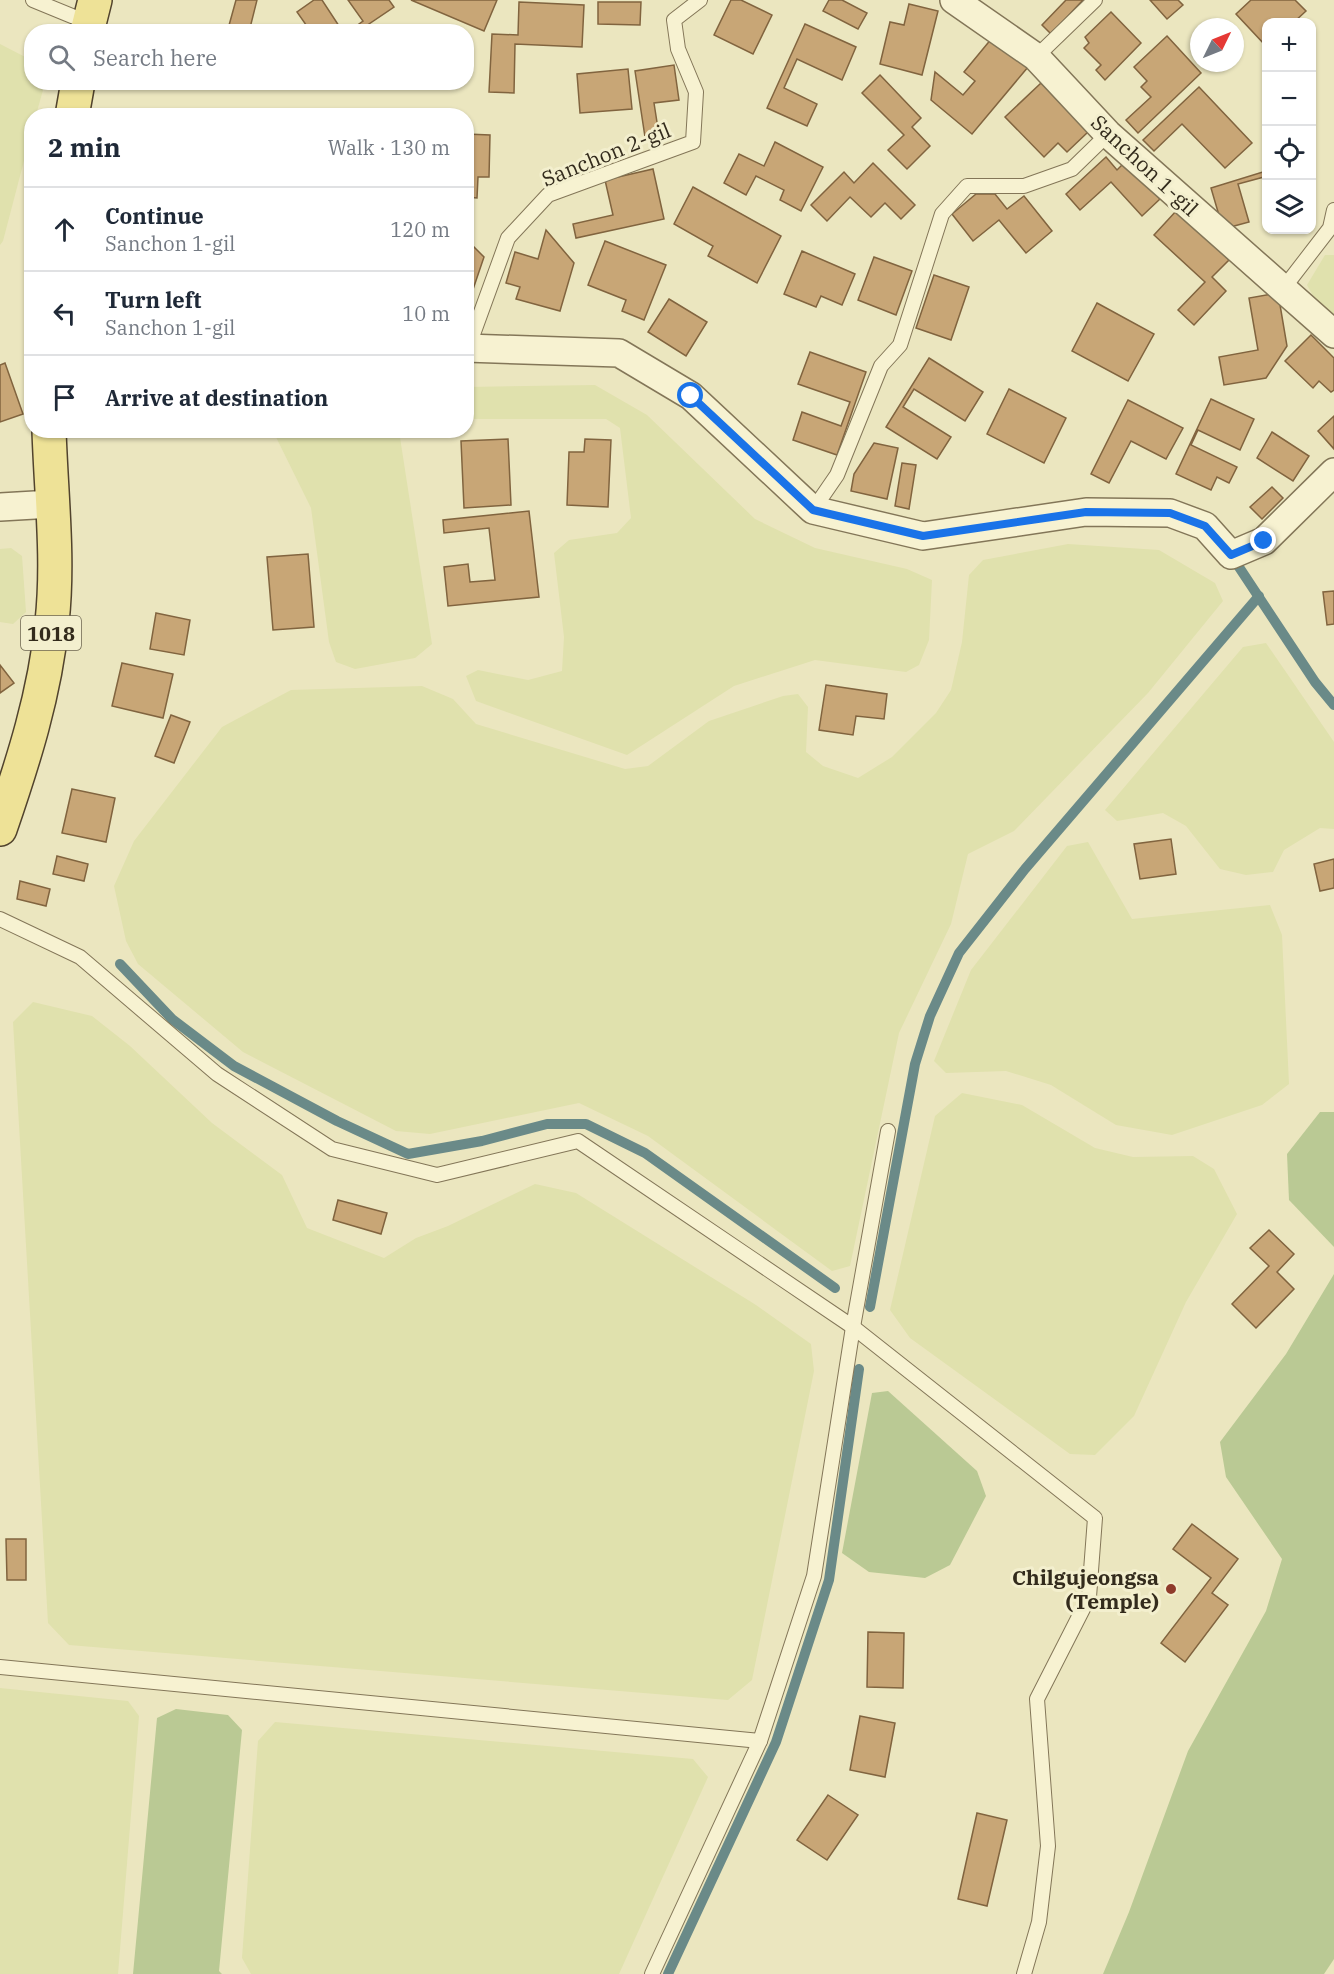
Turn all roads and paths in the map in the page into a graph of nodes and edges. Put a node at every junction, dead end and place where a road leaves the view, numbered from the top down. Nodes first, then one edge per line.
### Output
1 (33, 0) edge
2 (700, 0) edge
3 (954, 0) edge
4 (1095, 0) edge
5 (90, 18) edge
6 (1036, 57) junction
7 (77, 90) edge
8 (73, 108) edge
9 (1108, 134) junction
10 (1334, 210) edge
11 (1283, 289) junction
12 (474, 329) edge
13 (1334, 334) edge
14 (474, 348) edge
15 (55, 438) edge
16 (1334, 472) edge
17 (52, 504) junction
18 (0, 507) edge
19 (813, 510) junction
20 (0, 829) edge
21 (0, 919) edge
22 (888, 1131) dead end
23 (853, 1327) junction
24 (0, 1666) edge
25 (759, 1741) junction
26 (651, 1974) edge
27 (1024, 1974) edge

1 - 5 lane
2 - 12 lane, Sanchon 2-gil
3 - 6 street, Sanchon 1-gil
4 - 6 lane
6 - 9 street, Sanchon 1-gil
7 - 8 main road
9 - 11 street, Sanchon 1-gil
9 - 19 lane
10 - 11 lane
11 - 13 street, Sanchon 1-gil
14 - 19 street
15 - 17 main road, 1018
16 - 19 street
17 - 18 street
17 - 20 main road, 1018
21 - 23 lane
22 - 23 lane
23 - 25 lane
23 - 27 lane
24 - 25 lane
25 - 26 lane

